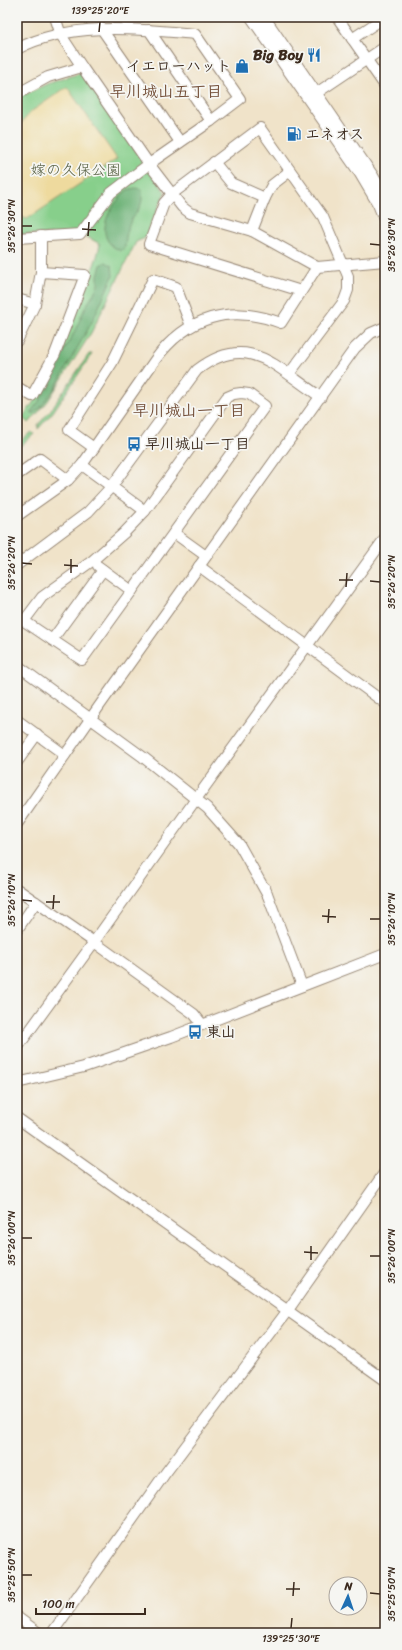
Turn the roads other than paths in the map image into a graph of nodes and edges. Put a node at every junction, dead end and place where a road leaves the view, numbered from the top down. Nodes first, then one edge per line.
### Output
1 (55, 17) edge
2 (252, 17) edge
3 (263, 17) edge
4 (336, 17) edge
5 (385, 17) edge
6 (101, 28) junction
7 (149, 30) junction
8 (61, 35) junction
9 (353, 41) junction
10 (385, 46) edge
11 (17, 49) edge
12 (365, 57) junction
13 (82, 67) junction
14 (385, 86) edge
15 (306, 87) junction
16 (17, 94) edge
17 (211, 121) junction
18 (180, 142) junction
19 (214, 162) junction
20 (149, 164) junction
21 (290, 171) junction
22 (172, 194) junction
23 (265, 198) junction
24 (385, 199) edge
25 (385, 219) edge
26 (252, 231) junction
27 (41, 236) junction
28 (17, 238) edge
29 (385, 261) edge
30 (345, 265) junction
31 (317, 267) junction
32 (40, 272) junction
33 (301, 291) junction
34 (17, 299) edge
35 (35, 304) junction
36 (191, 326) junction
37 (385, 327) edge
38 (17, 341) edge
39 (288, 374) junction
40 (17, 387) edge
41 (321, 397) junction
42 (94, 448) junction
43 (82, 465) junction
44 (17, 475) edge
45 (68, 480) junction
46 (112, 486) junction
47 (145, 511) junction
48 (17, 516) edge
49 (174, 533) junction
50 (385, 538) edge
51 (206, 556) junction
52 (92, 561) junction
53 (17, 565) edge
54 (199, 566) junction
55 (103, 570) junction
56 (132, 591) junction
57 (52, 640) junction
58 (307, 646) junction
59 (17, 665) edge
60 (385, 702) edge
61 (90, 718) junction
62 (18, 722) edge
63 (37, 734) junction
64 (65, 755) junction
65 (17, 762) edge
66 (198, 797) junction
67 (17, 824) edge
68 (17, 889) edge
69 (36, 902) junction
70 (17, 930) edge
71 (94, 942) junction
72 (385, 954) edge
73 (302, 986) junction
74 (202, 1024) junction
75 (17, 1048) edge
76 (17, 1083) edge
77 (17, 1118) edge
78 (385, 1172) edge
79 (288, 1310) junction
80 (385, 1380) edge
81 (17, 1617) edge
82 (39, 1633) edge
83 (52, 1633) edge

1 - 8 street
2 - 15 main road
3 - 15 main road
4 - 9 street
5 - 9 street
6 - 7 street
6 - 8 street
6 - 18 street
7 - 17 street
7 - 17 street
8 - 11 street
8 - 13 street
9 - 12 street
10 - 12 street
12 - 14 street
12 - 15 street
13 - 16 street
13 - 20 street
15 - 24 main road
15 - 25 main road
17 - 18 street
18 - 20 street
19 - 21 street
19 - 22 street
19 - 23 street
20 - 22 street
20 - 27 street
21 - 23 street
21 - 30 street
22 - 26 street
22 - 33 street
23 - 26 street
26 - 31 street
27 - 28 street
27 - 32 street
29 - 30 street
30 - 31 street
30 - 39 street
31 - 33 street
32 - 35 street
32 - 40 street
33 - 36 street
34 - 35 street
35 - 38 street
36 - 42 street
36 - 42 street
37 - 41 street
39 - 41 street
39 - 46 street
41 - 51 street
42 - 43 street
43 - 45 street
43 - 46 street
44 - 45 street
45 - 48 street
46 - 47 street
46 - 53 street
47 - 49 street
47 - 52 street
49 - 51 street
49 - 56 street
50 - 58 street
51 - 54 street
52 - 55 street
52 - 57 street
54 - 58 street
54 - 61 street
55 - 56 street
55 - 57 street
56 - 57 street
58 - 60 street
58 - 66 street
59 - 61 street
61 - 64 street
61 - 66 street
62 - 63 street
63 - 64 street
63 - 65 street
64 - 67 street
66 - 71 street
66 - 73 street
68 - 69 street
69 - 70 street
69 - 71 street
71 - 74 street
71 - 75 street
72 - 73 street
73 - 74 street
74 - 76 street
77 - 79 street
78 - 79 street
79 - 80 street
79 - 83 street
81 - 82 street

